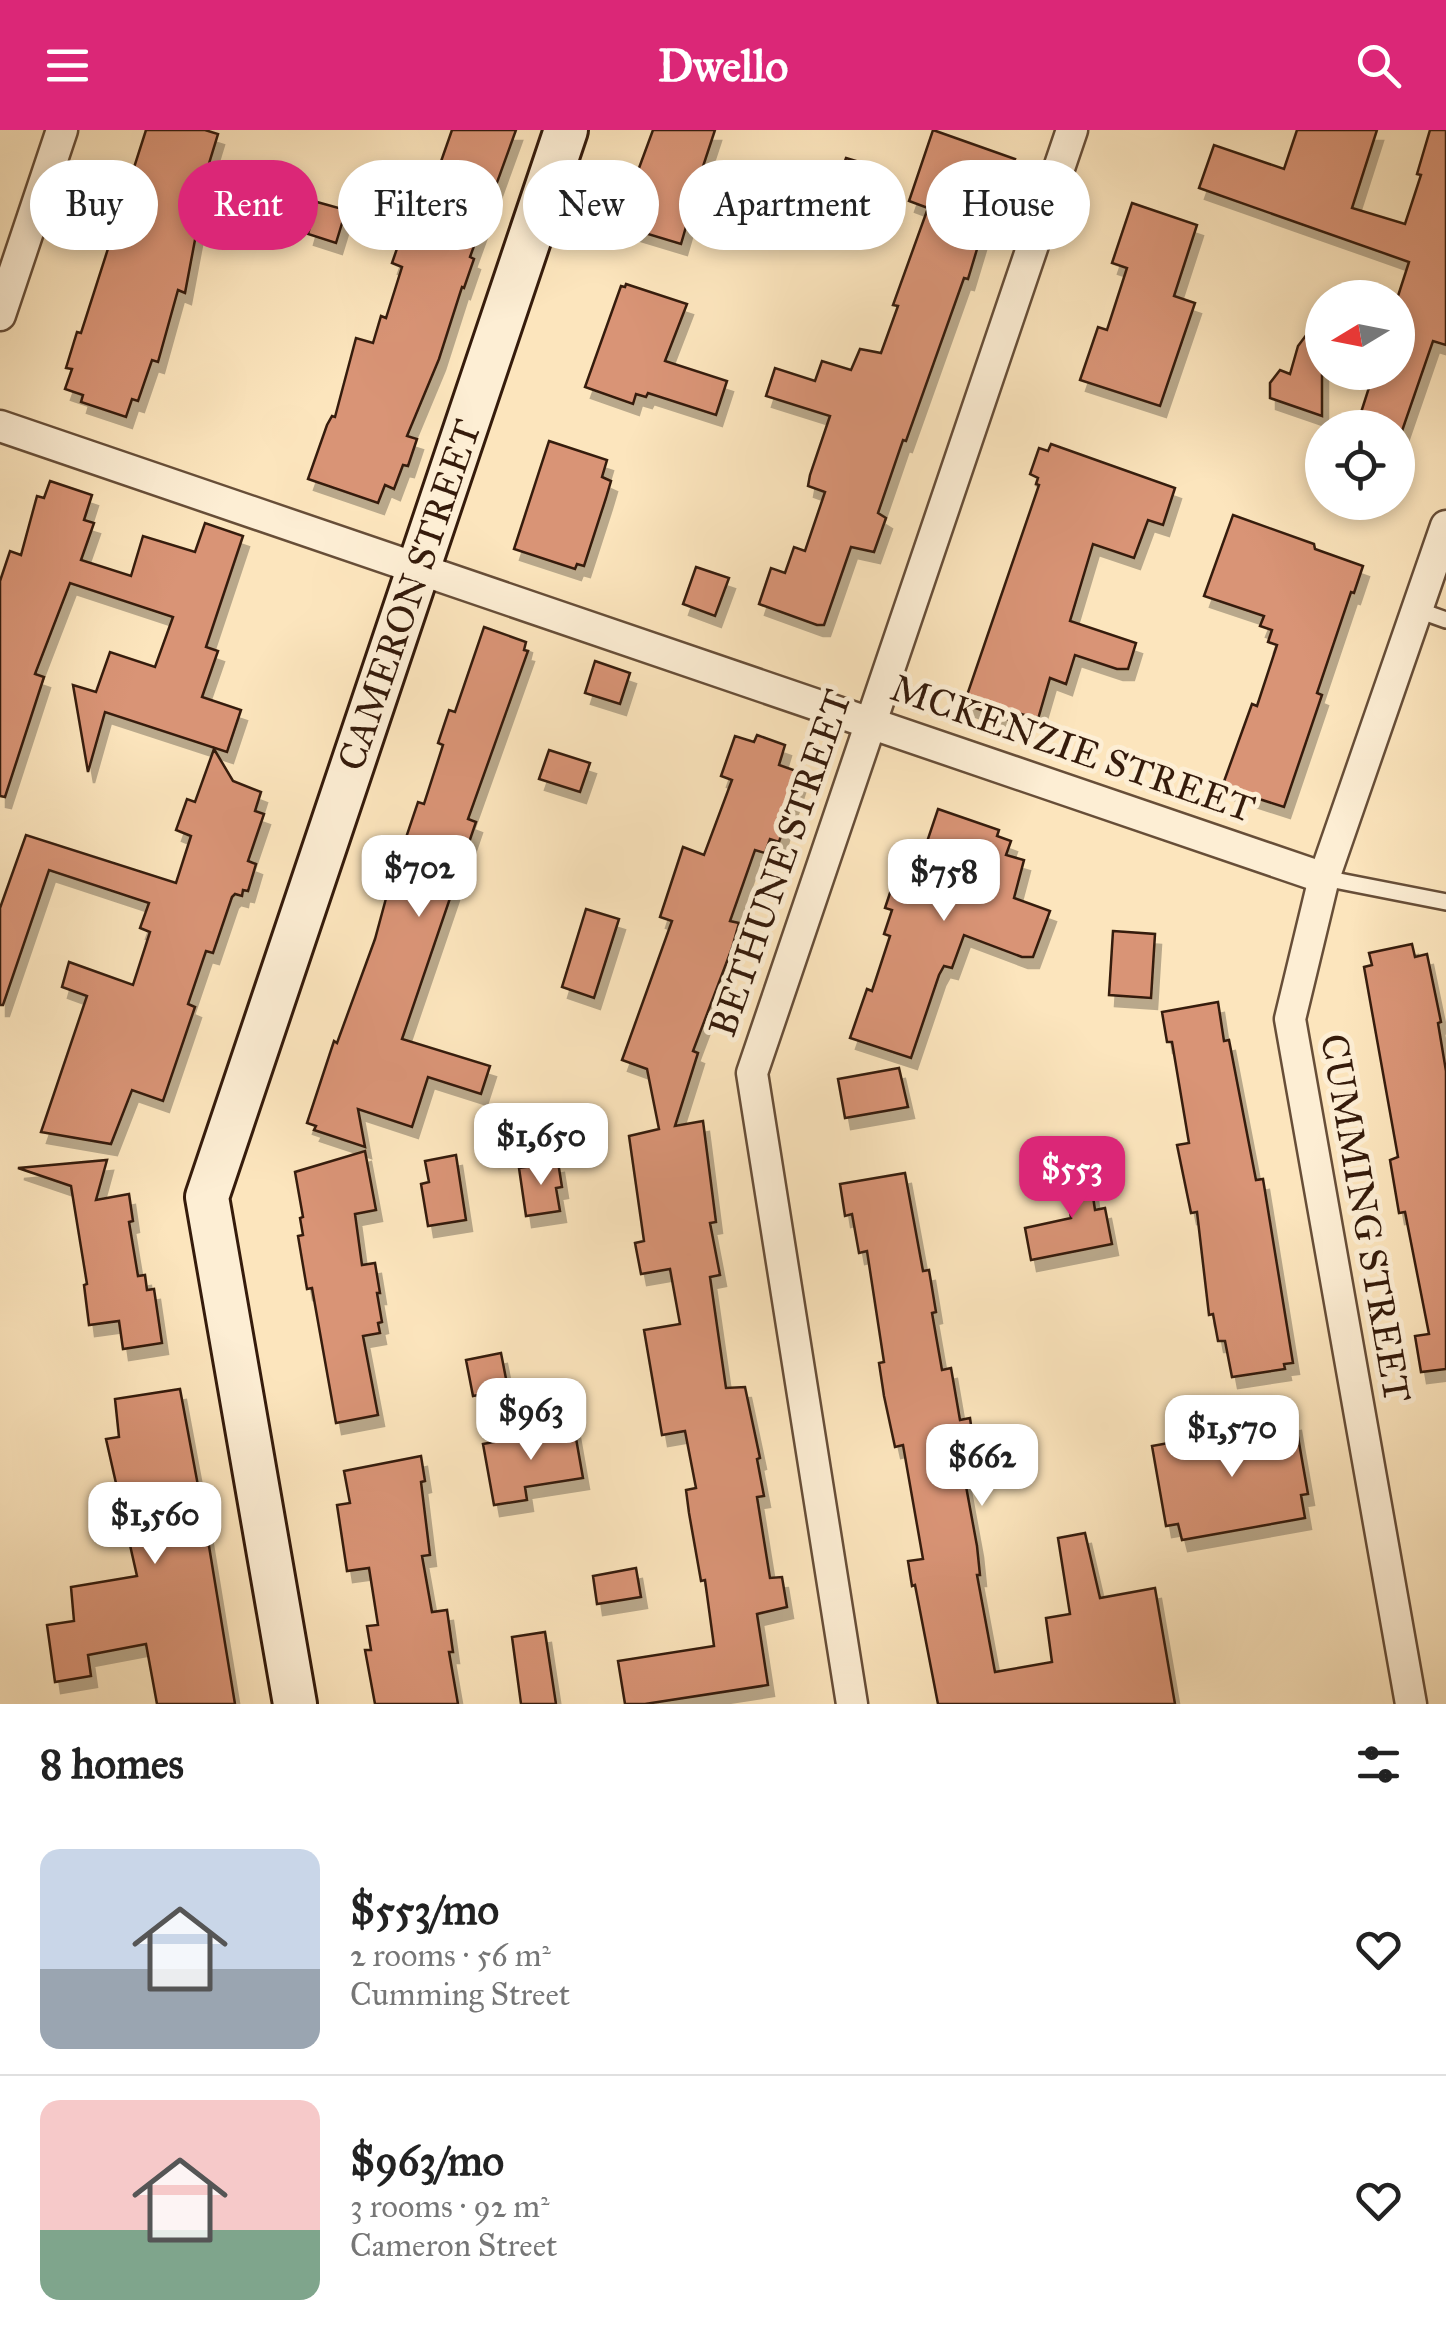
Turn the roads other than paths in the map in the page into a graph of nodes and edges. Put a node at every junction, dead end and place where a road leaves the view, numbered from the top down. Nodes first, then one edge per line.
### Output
1 (62, 130) edge
2 (566, 130) edge
3 (1072, 130) edge
4 (0, 314) edge
5 (0, 426) edge
6 (1446, 526) edge
7 (417, 570) junction
8 (1432, 615) edge
9 (870, 719) junction
10 (1324, 878) junction
11 (1446, 902) edge
12 (296, 1704) edge
13 (852, 1704) edge
14 (1410, 1704) edge

1 - 4 street
2 - 7 street, CAMERON STREET
3 - 9 street, BETHUNE STREET
5 - 7 street, MCKENZIE STREET
6 - 8 street, CUMMING STREET
7 - 9 street, MCKENZIE STREET
7 - 12 street, CAMERON STREET
8 - 10 street, CUMMING STREET
9 - 10 street, MCKENZIE STREET
9 - 13 street, BETHUNE STREET
10 - 11 lane
10 - 14 street, CUMMING STREET

